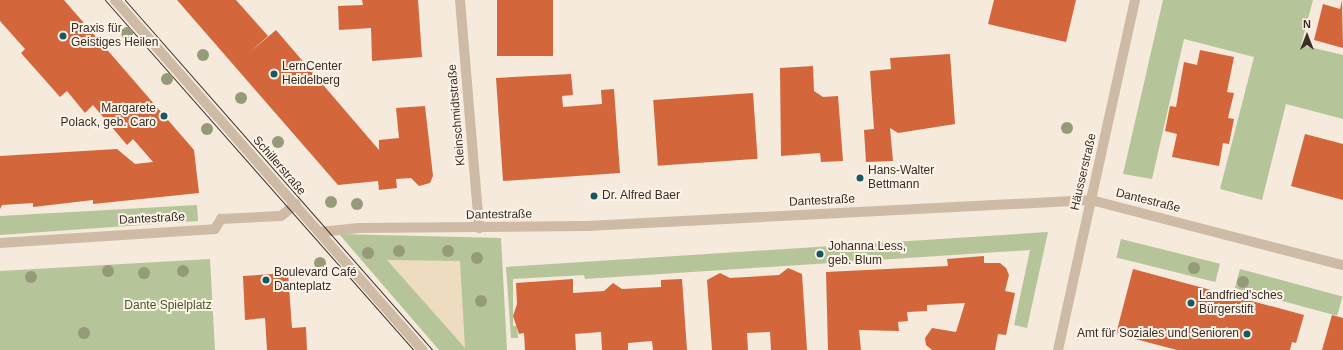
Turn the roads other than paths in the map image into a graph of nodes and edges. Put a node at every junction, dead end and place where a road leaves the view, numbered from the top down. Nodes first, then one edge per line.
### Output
1 (115, 0) edge
2 (460, 0) edge
3 (1135, 0) edge
4 (1091, 200) junction
5 (296, 204) junction
6 (479, 228) junction
7 (319, 232) junction
8 (0, 243) edge
9 (1343, 265) edge
10 (423, 350) edge
11 (1058, 350) edge

1 - 5 street, Schillerstraße
2 - 6 street, Kleinschmidtstraße
3 - 4 street, Häusserstraße
4 - 6 street, Dantestraße
4 - 9 street, Dantestraße
4 - 11 street, Häusserstraße
5 - 7 street, Schillerstraße
5 - 8 street, Dantestraße
6 - 7 street, Dantestraße
7 - 10 street, Schillerstraße

